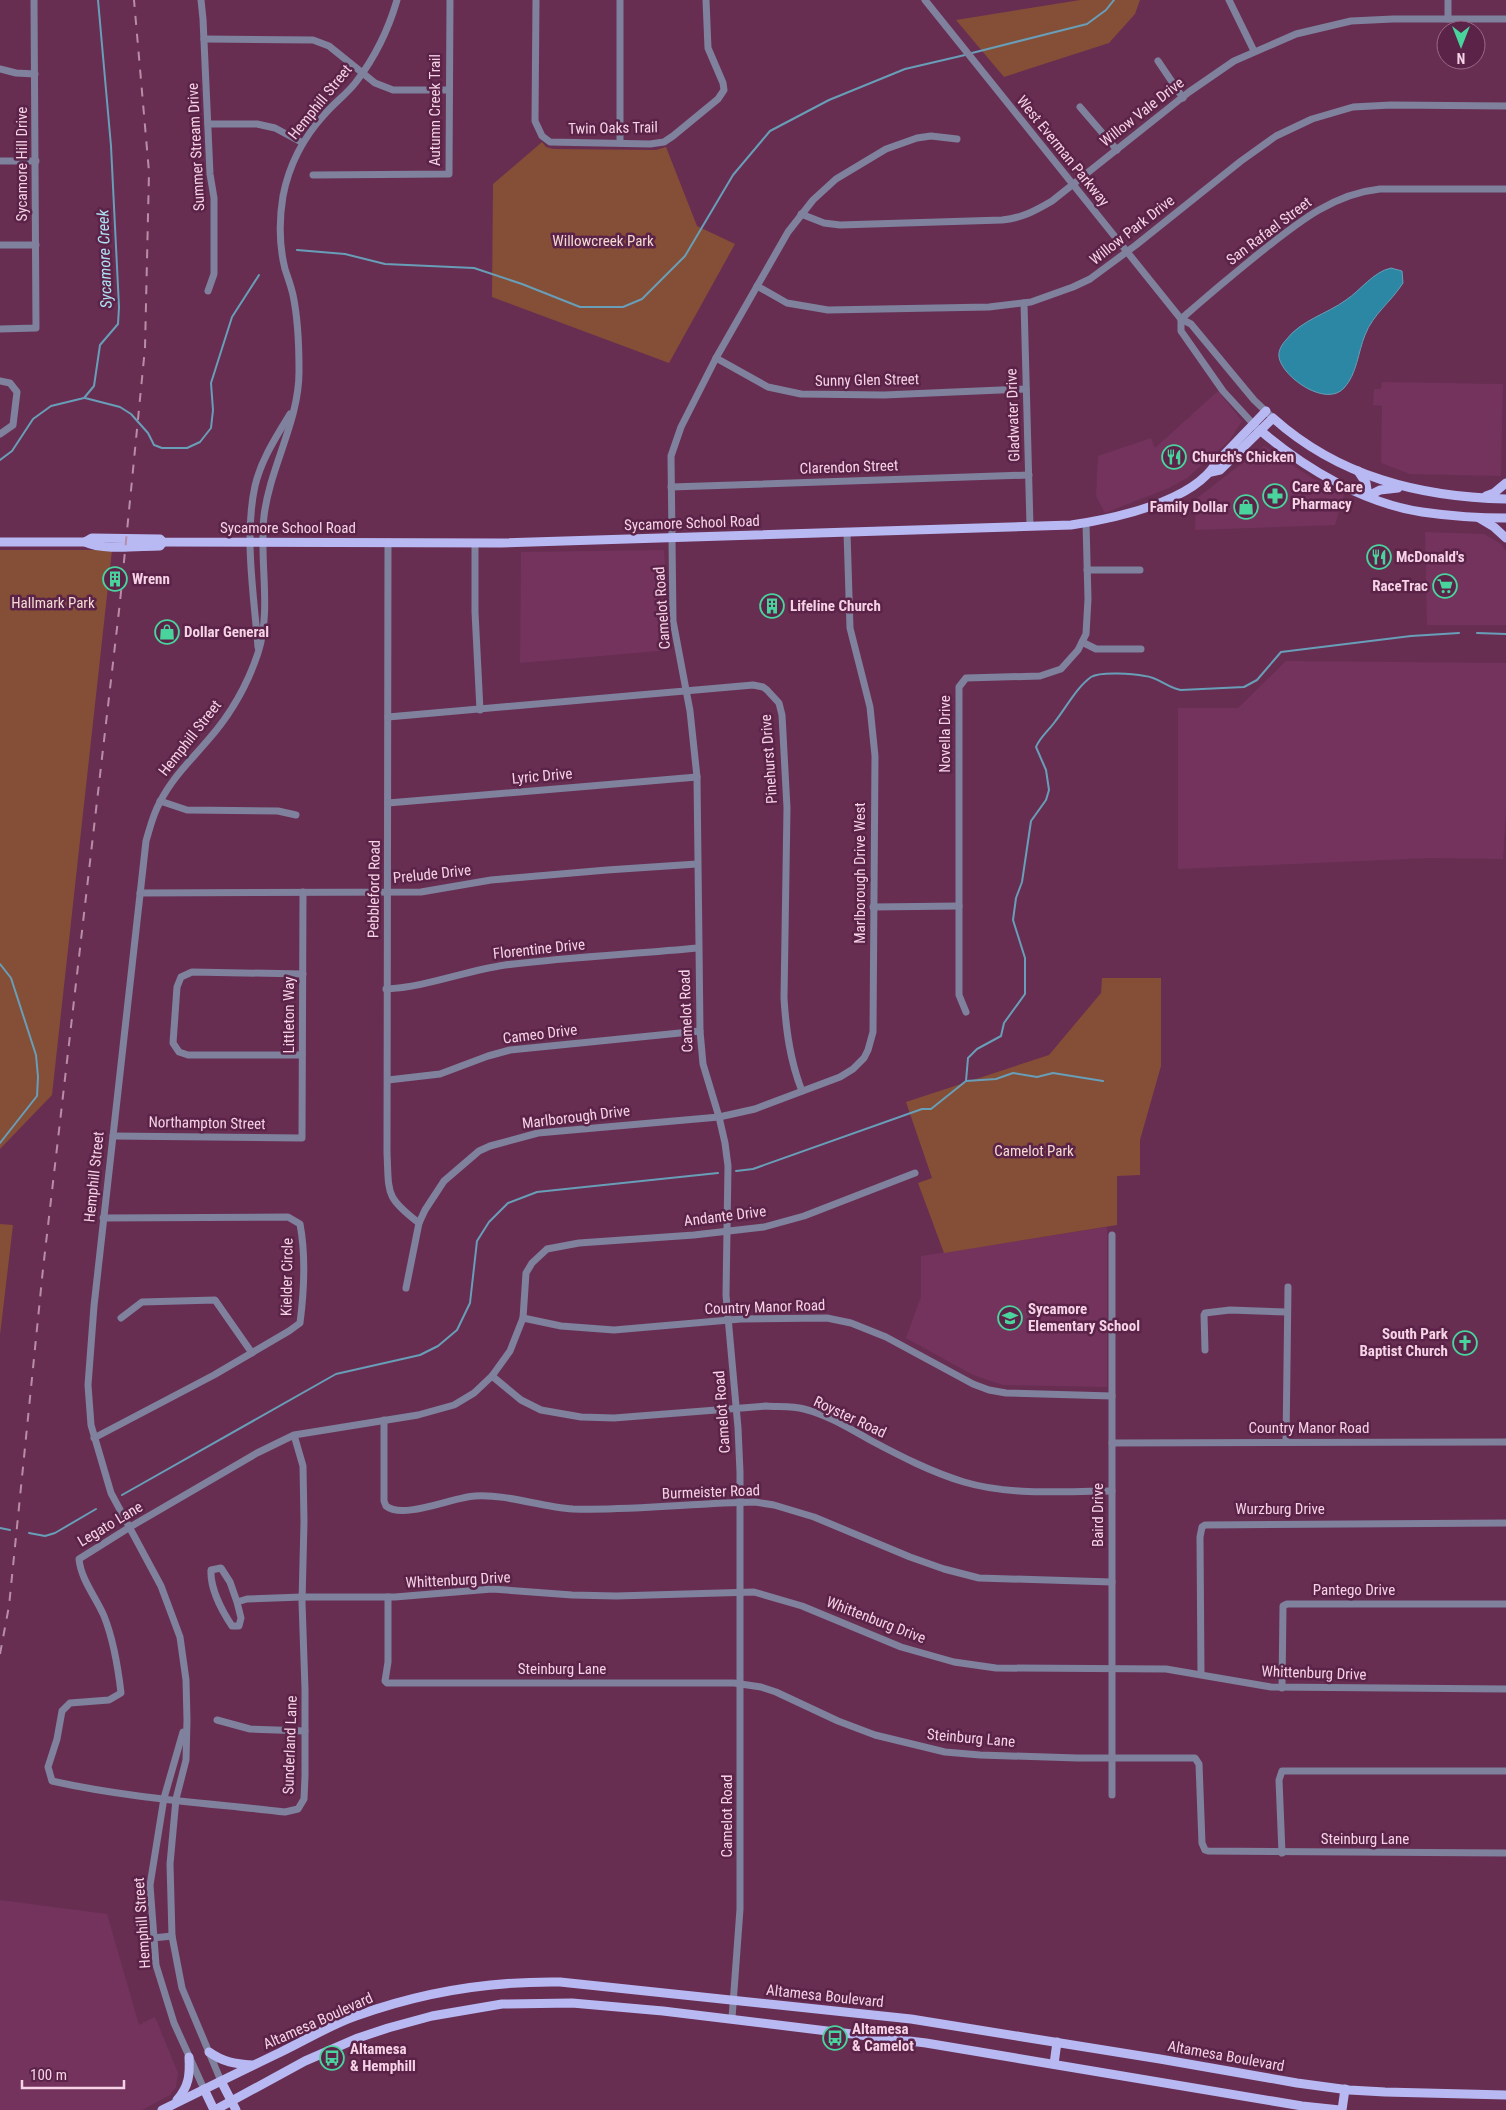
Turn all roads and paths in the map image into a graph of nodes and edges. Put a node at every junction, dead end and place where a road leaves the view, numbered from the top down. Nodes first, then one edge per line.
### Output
1 (34, 0) edge
2 (201, 0) edge
3 (397, 0) edge
4 (450, 0) edge
5 (536, 0) edge
6 (620, 0) edge
7 (706, 0) edge
8 (925, 0) edge
9 (1229, 0) edge
10 (1448, 0) edge
11 (1448, 19) junction
12 (1506, 19) edge
13 (204, 38) junction
14 (1254, 50) junction
15 (1158, 61) dead end
16 (0, 70) edge
17 (363, 72) junction
18 (35, 74) junction
19 (449, 90) junction
20 (1183, 98) junction
21 (1506, 106) edge
22 (1080, 108) dead end
23 (208, 124) junction
24 (957, 139) dead end
25 (303, 143) junction
26 (620, 143) junction
27 (1117, 150) junction
28 (0, 161) edge
29 (36, 161) junction
30 (313, 175) dead end
31 (1073, 185) junction
32 (1506, 189) edge
33 (801, 214) junction
34 (0, 245) edge
35 (36, 245) junction
36 (1127, 252) junction
37 (757, 286) junction
38 (208, 291) dead end
39 (1024, 304) junction
40 (1181, 319) junction
41 (0, 329) edge
42 (716, 358) junction
43 (0, 380) edge
44 (1026, 389) junction
45 (296, 406) junction
46 (1266, 411) junction
47 (1274, 418) junction
48 (1253, 424) junction
49 (1261, 431) junction
50 (0, 434) edge
51 (1358, 470) junction
52 (1210, 472) junction
53 (1029, 475) junction
54 (1506, 483) edge
55 (671, 487) junction
56 (1408, 488) junction
57 (1368, 496) junction
58 (1482, 498) junction
59 (1506, 499) edge
60 (1479, 518) junction
61 (1506, 518) edge
62 (1086, 523) junction
63 (1030, 526) junction
64 (848, 532) junction
65 (672, 538) junction
66 (1506, 538) edge
67 (0, 542) edge
68 (251, 542) junction
69 (264, 542) junction
70 (388, 542) junction
71 (475, 543) junction
72 (1087, 570) junction
73 (1140, 570) dead end
74 (1082, 642) junction
75 (1141, 649) dead end
76 (258, 652) junction
77 (686, 691) junction
78 (480, 710) junction
79 (388, 717) junction
80 (697, 777) junction
81 (160, 802) junction
82 (388, 803) junction
83 (296, 815) dead end
84 (697, 864) junction
85 (303, 892) junction
86 (388, 892) junction
87 (140, 893) junction
88 (959, 906) junction
89 (873, 907) junction
90 (698, 948) junction
91 (302, 974) junction
92 (386, 989) junction
93 (966, 1012) dead end
94 (700, 1031) junction
95 (302, 1055) junction
96 (388, 1080) junction
97 (802, 1091) junction
98 (719, 1117) junction
99 (112, 1136) junction
100 (302, 1138) joint
101 (915, 1173) dead end
102 (103, 1218) junction
103 (419, 1223) junction
104 (728, 1231) junction
105 (1112, 1235) dead end
106 (534, 1260) joint
107 (1288, 1287) dead end
108 (406, 1288) dead end
109 (1287, 1312) junction
110 (121, 1318) dead end
111 (523, 1318) junction
112 (728, 1320) junction
113 (1205, 1350) dead end
114 (252, 1353) junction
115 (492, 1376) junction
116 (1112, 1396) junction
117 (736, 1408) junction
118 (384, 1420) junction
119 (294, 1435) junction
120 (94, 1438) junction
121 (1286, 1442) junction
122 (1506, 1442) edge
123 (1112, 1443) junction
124 (1112, 1491) junction
125 (740, 1502) junction
126 (1506, 1523) edge
127 (130, 1527) junction
128 (1112, 1582) junction
129 (740, 1591) junction
130 (302, 1597) junction
131 (388, 1597) junction
132 (238, 1602) junction
133 (1506, 1604) edge
134 (1112, 1669) junction
135 (1201, 1674) junction
136 (741, 1684) junction
137 (1282, 1688) junction
138 (1506, 1689) edge
139 (187, 1720) junction
140 (217, 1720) dead end
141 (305, 1731) junction
142 (1112, 1758) junction
143 (1506, 1771) edge
144 (52, 1781) joint
145 (1112, 1795) dead end
146 (164, 1798) junction
147 (176, 1799) junction
148 (1282, 1853) junction
149 (1506, 1854) edge
150 (172, 1936) junction
151 (153, 1938) junction
152 (734, 2000) junction
153 (732, 2018) junction
154 (1057, 2042) junction
155 (209, 2052) junction
156 (189, 2057) junction
157 (1054, 2064) junction
158 (254, 2065) junction
159 (221, 2081) junction
160 (204, 2089) junction
161 (1345, 2089) junction
162 (1506, 2095) edge
163 (174, 2104) junction
164 (234, 2106) edge
165 (162, 2110) edge
166 (215, 2110) edge
167 (1341, 2110) edge

1 - 18 street, Sycamore Hill Drive
2 - 13 street, Summer Stream Drive
3 - 17 street, Hemphill Street
4 - 19 street, Autumn Creek Trail
5 - 26 street, Twin Oaks Trail
6 - 26 street
7 - 26 street, Twin Oaks Trail
8 - 31 street, West Everman Parkway
9 - 14 street
10 - 11 street
11 - 12 street, Willow Vale Drive
11 - 14 street, Willow Vale Drive
13 - 17 street
13 - 23 street, Summer Stream Drive
14 - 20 street, Willow Vale Drive
15 - 20 street
16 - 18 street
17 - 19 street
17 - 25 street, Hemphill Street
18 - 29 street, Sycamore Hill Drive
19 - 30 street, Autumn Creek Trail
20 - 27 street, Willow Vale Drive
21 - 36 street, Willow Park Drive
22 - 27 street
23 - 25 street
23 - 38 street, Summer Stream Drive
24 - 33 street, Camelot Road
25 - 45 street, Hemphill Street
27 - 31 street, Willow Vale Drive
28 - 29 street
29 - 35 street, Sycamore Hill Drive
31 - 33 street, Willow Vale Drive
31 - 36 street, West Everman Parkway
32 - 40 street, San Rafael Street
33 - 37 street, Camelot Road
34 - 35 street
35 - 41 street, Sycamore Hill Drive
36 - 39 street, Willow Park Drive
36 - 40 street, West Everman Parkway
37 - 39 street, Willow Park Drive
37 - 42 street, Camelot Road
39 - 44 street, Gladwater Drive
40 - 46 street, West Everman Parkway
40 - 48 street, West Everman Parkway
42 - 44 street, Sunny Glen Street
42 - 55 street, Camelot Road
43 - 50 street
44 - 53 street, Gladwater Drive
45 - 68 street, Hemphill Street
45 - 69 street, Hemphill Street
46 - 47 street, West Everman Parkway
46 - 48 main road, Sycamore School Road
47 - 49 main road, Sycamore School Road
47 - 51 main road
48 - 49 street, West Everman Parkway
48 - 52 main road, Sycamore School Road
49 - 52 main road, Sycamore School Road
49 - 57 main road
51 - 56 main road
51 - 57 main road
52 - 62 main road, Sycamore School Road
53 - 55 street, Clarendon Street
53 - 63 street, Gladwater Drive
54 - 58 main road
55 - 65 street, Camelot Road
56 - 57 main road
56 - 58 main road
57 - 60 main road
58 - 59 main road
60 - 61 main road
60 - 66 main road
62 - 63 main road, Sycamore School Road
62 - 72 street, Novella Drive
63 - 64 main road, Sycamore School Road
64 - 65 main road, Sycamore School Road
64 - 89 street, Marlborough Drive West
65 - 71 main road, Sycamore School Road
65 - 77 street, Camelot Road
67 - 68 main road, Sycamore School Road
68 - 69 main road, Sycamore School Road
68 - 76 street, Hemphill Street
69 - 70 main road, Sycamore School Road
69 - 76 street, Hemphill Street
70 - 71 main road, Sycamore School Road
70 - 79 street, Pebbleford Road
71 - 78 street
72 - 73 street
72 - 74 street, Novella Drive
74 - 75 street
74 - 88 street, Novella Drive
76 - 81 street, Hemphill Street
77 - 78 street, Pinehurst Drive
77 - 80 street, Camelot Road
77 - 97 street, Pinehurst Drive
78 - 79 street, Pinehurst Drive
79 - 82 street, Pebbleford Road
80 - 82 street, Lyric Drive
80 - 84 street, Camelot Road
81 - 83 street
81 - 87 street, Hemphill Street
82 - 86 street, Pebbleford Road
84 - 86 street, Prelude Drive
84 - 90 street, Camelot Road
85 - 86 street, Prelude Drive
85 - 87 street, Prelude Drive
85 - 91 street, Littleton Way
86 - 92 street, Pebbleford Road
87 - 99 street, Hemphill Street
88 - 89 street
88 - 93 street, Novella Drive
89 - 97 street, Marlborough Drive West
90 - 92 street, Florentine Drive
90 - 94 street, Camelot Road
91 - 95 street, Littleton Way
91 - 95 street
92 - 96 street, Pebbleford Road
94 - 96 street, Cameo Drive
94 - 98 street, Camelot Road
95 - 100 street, Littleton Way
96 - 103 street, Pebbleford Road
97 - 98 street, Marlborough Drive West
98 - 103 street, Marlborough Drive
98 - 104 street, Camelot Road
99 - 100 street, Northampton Street
99 - 102 street, Hemphill Street
101 - 104 street, Andante Drive
102 - 114 street, Kielder Circle
102 - 120 street, Hemphill Street
103 - 108 street, Marlborough Drive
104 - 106 street, Andante Drive
104 - 112 street, Camelot Road
105 - 116 street, Baird Drive
106 - 111 street, Legato Lane
107 - 109 street
109 - 113 street
109 - 121 street
110 - 114 street
111 - 112 street, Country Manor Road
111 - 115 street, Legato Lane
112 - 116 street, Country Manor Road
112 - 117 street, Camelot Road
114 - 120 street, Kielder Circle
115 - 117 street, Royster Road
115 - 118 street, Legato Lane
116 - 123 street, Baird Drive
117 - 124 street, Royster Road
117 - 125 street, Camelot Road
118 - 119 street, Legato Lane
118 - 125 street, Burmeister Road
119 - 127 street, Legato Lane
119 - 130 street, Sunderland Lane
120 - 127 street, Hemphill Street
121 - 122 street, Country Manor Road
121 - 123 street, Country Manor Road
123 - 124 street, Baird Drive
124 - 128 street, Baird Drive
125 - 128 street, Burmeister Road
125 - 129 street, Camelot Road
126 - 135 street, Wurzburg Drive
127 - 139 street, Hemphill Street
127 - 144 street, Legato Lane
128 - 134 street, Baird Drive
129 - 131 street, Whittenburg Drive
129 - 134 street, Whittenburg Drive
129 - 136 street, Camelot Road
130 - 131 street, Whittenburg Drive
130 - 132 street, Whittenburg Drive
130 - 141 street, Sunderland Lane
131 - 136 street, Steinburg Lane
132 - 132 street
133 - 137 street, Pantego Drive
134 - 135 street, Whittenburg Drive
134 - 142 street, Baird Drive
135 - 137 street, Whittenburg Drive
136 - 142 street, Steinburg Lane
136 - 152 street, Camelot Road
137 - 138 street, Whittenburg Drive
139 - 146 street, Hemphill Street
139 - 147 street, Hemphill Street
140 - 141 street
141 - 147 street, Sunderland Lane
142 - 145 street, Baird Drive
142 - 148 street, Steinburg Lane
143 - 148 street
144 - 146 street, Sunderland Lane
146 - 147 street, Sunderland Lane
146 - 151 street, Hemphill Street
147 - 150 street, Hemphill Street
148 - 149 street, Steinburg Lane
150 - 151 street
150 - 155 street, Hemphill Street
151 - 156 street, Hemphill Street
152 - 153 street, Camelot Road
152 - 154 main road, Altamesa Boulevard
152 - 158 main road, Altamesa Boulevard
153 - 157 main road, Altamesa Boulevard
153 - 164 main road, Altamesa Boulevard
154 - 157 main road
154 - 161 main road, Altamesa Boulevard
155 - 158 main road
155 - 159 street, Hemphill Street
156 - 160 street, Hemphill Street
156 - 163 main road
157 - 167 main road, Altamesa Boulevard
158 - 159 main road, Altamesa Boulevard
159 - 160 main road, Altamesa Boulevard
159 - 164 main road
160 - 163 main road, Altamesa Boulevard
160 - 166 main road
161 - 162 main road, Altamesa Boulevard
161 - 167 main road
163 - 165 main road, Altamesa Boulevard
164 - 166 main road, Altamesa Boulevard

